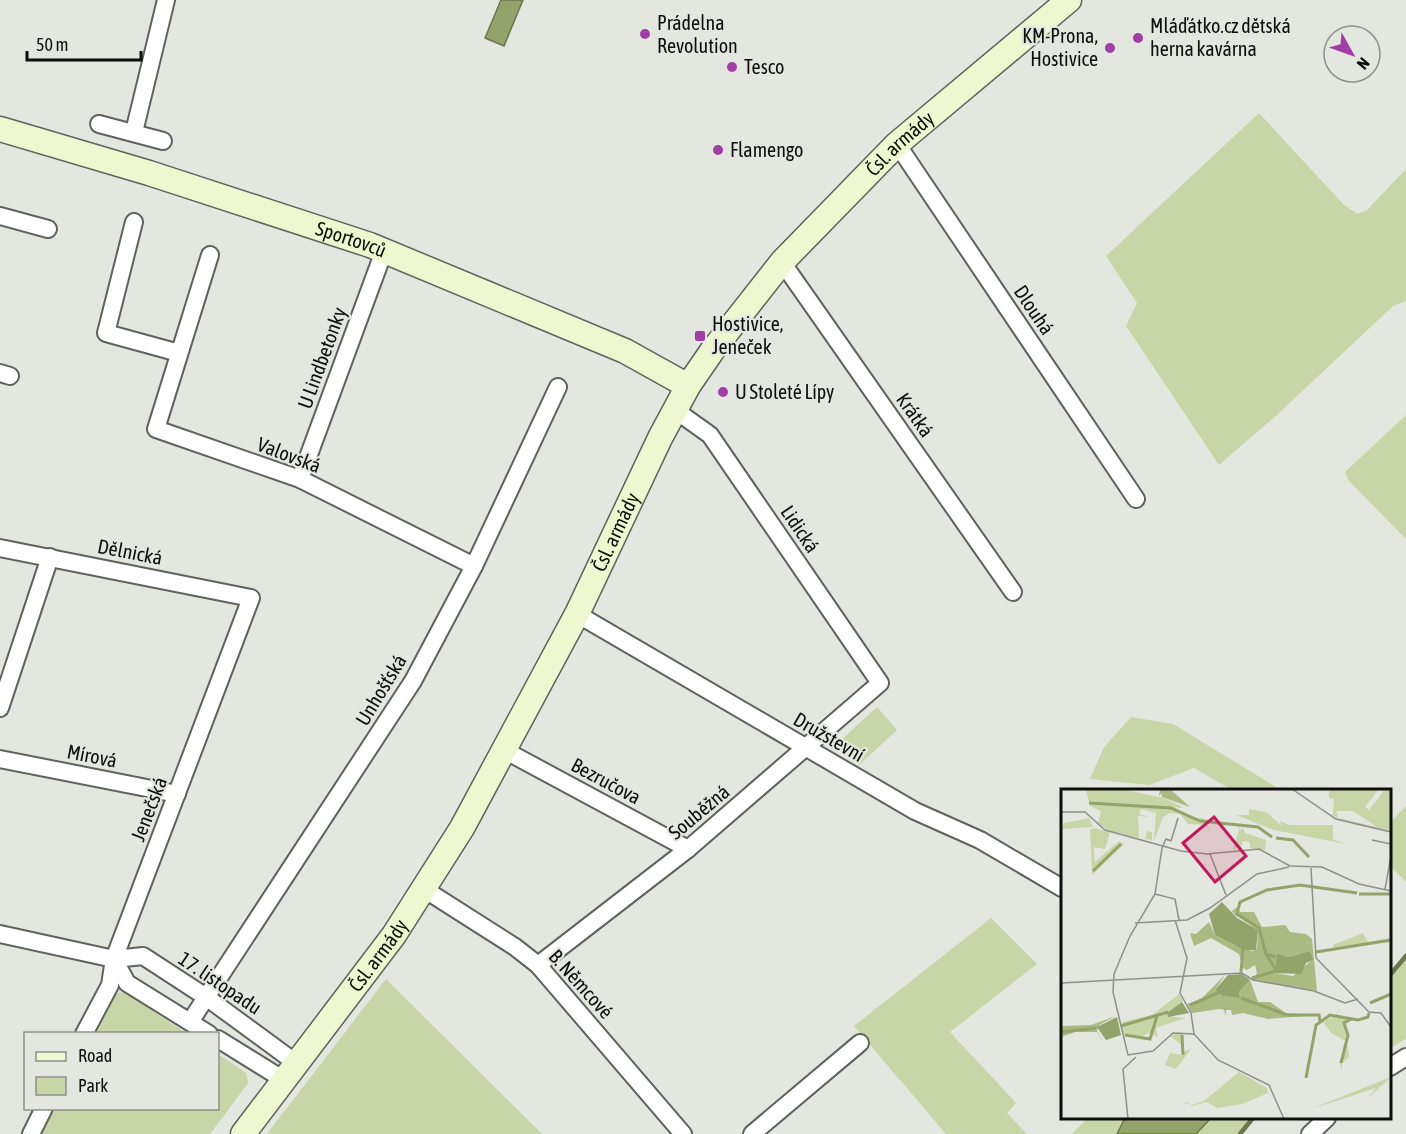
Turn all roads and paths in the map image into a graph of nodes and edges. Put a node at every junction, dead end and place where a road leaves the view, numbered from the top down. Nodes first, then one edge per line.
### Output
1 (166, 0) edge
2 (1069, 0) edge
3 (99, 124) dead end
4 (0, 129) edge
5 (134, 132) junction
6 (164, 141) dead end
7 (897, 144) junction
8 (0, 216) edge
9 (134, 222) dead end
10 (48, 229) dead end
11 (384, 251) junction
12 (210, 255) dead end
13 (782, 262) junction
14 (179, 353) junction
15 (688, 386) junction
16 (558, 387) dead end
17 (675, 410) junction
18 (300, 479) junction
19 (1136, 499) dead end
20 (0, 548) edge
21 (50, 557) junction
22 (474, 566) junction
23 (1012, 592) dead end
24 (251, 598) joint
25 (578, 614) junction
26 (880, 683) joint
27 (0, 708) edge
28 (807, 748) junction
29 (504, 750) junction
30 (0, 759) edge
31 (177, 794) junction
32 (688, 849) junction
33 (1061, 887) edge
34 (424, 890) junction
35 (0, 934) edge
36 (114, 959) junction
37 (538, 965) junction
38 (206, 997) junction
39 (190, 1022) junction
40 (85, 1032) edge
41 (206, 1032) edge
42 (219, 1039) edge
43 (860, 1043) dead end
44 (1406, 1057) edge
45 (1391, 1066) edge
46 (290, 1071) junction
47 (43, 1110) edge
48 (1326, 1119) edge
49 (31, 1134) edge
50 (243, 1134) edge
51 (682, 1134) edge
52 (752, 1134) edge
53 (1310, 1134) edge

1 - 5 street
2 - 7 main road, Čsl. armády
3 - 5 street
4 - 11 main road, Sportovců
5 - 6 street
7 - 13 main road, Čsl. armády
7 - 19 street, Dlouhá
8 - 10 street
9 - 14 street
11 - 15 main road, Sportovců
11 - 18 street, U Lindbetonky
12 - 14 street, Valovská
13 - 15 main road, Čsl. armády
13 - 23 street, Krátká
14 - 18 street, Valovská
15 - 17 main road, Čsl. armády
16 - 22 street, Unhošťská
17 - 25 main road, Čsl. armády
17 - 26 street, Lidická
18 - 22 street, Valovská
20 - 21 street, Dělnická
21 - 24 street, Dělnická
21 - 27 street
22 - 38 street, Unhošťská
24 - 31 street, Jenečská
25 - 28 street, Družstevní
25 - 29 main road, Čsl. armády
26 - 28 street, Souběžná
28 - 32 street, Souběžná
28 - 33 street, Družstevní
29 - 32 street, Bezručova
29 - 34 main road, Čsl. armády
30 - 31 street, Mírová
31 - 36 street, Jenečská
32 - 37 street, Souběžná
34 - 37 street, B. Němcové
34 - 46 main road, Čsl. armády
35 - 36 street, 17. listopadu
36 - 38 street, 17. listopadu
36 - 39 street
36 - 40 street, Jenečská
37 - 51 street, B. Němcové
38 - 39 street, Unhošťská
38 - 46 street, 17. listopadu
39 - 41 street
42 - 46 street
43 - 52 street
44 - 45 street
46 - 50 main road, Čsl. armády
47 - 49 street
48 - 53 street

